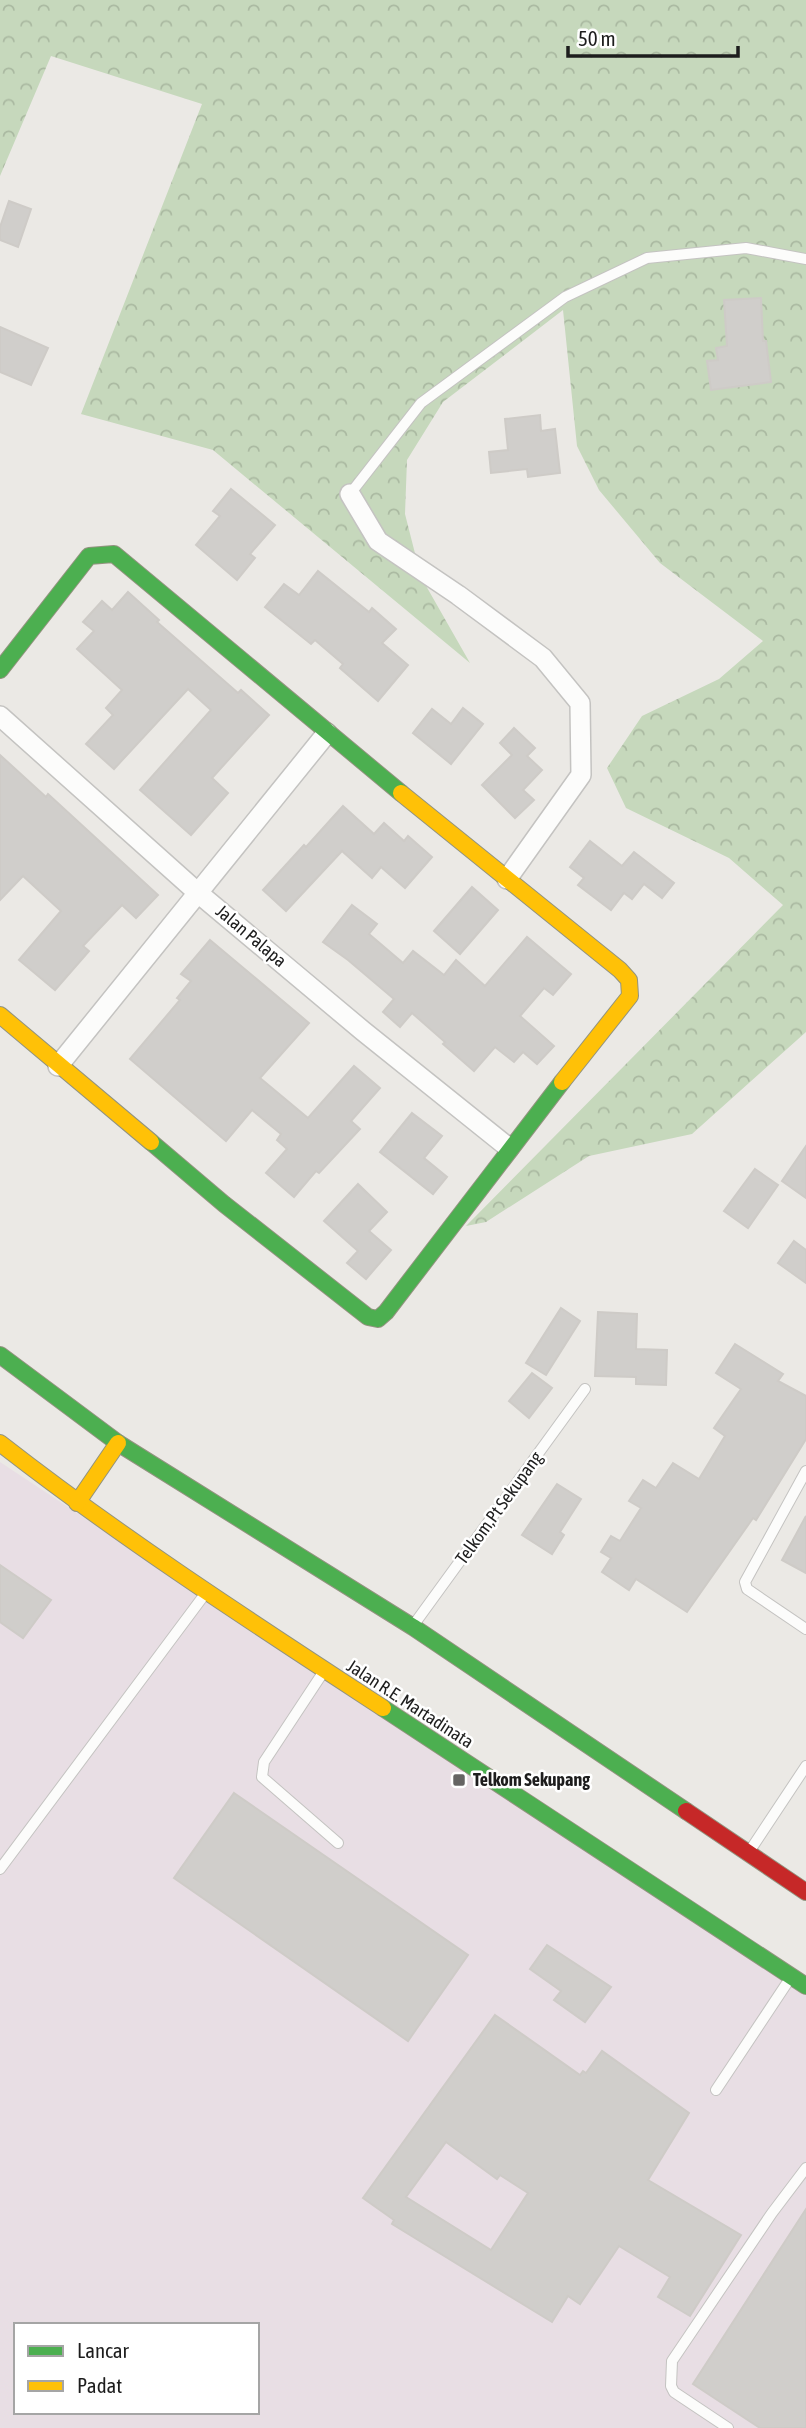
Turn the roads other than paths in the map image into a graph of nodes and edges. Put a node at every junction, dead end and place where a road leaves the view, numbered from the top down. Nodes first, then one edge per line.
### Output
1 (806, 259) edge
2 (350, 494) joint
3 (0, 670) edge
4 (0, 716) edge
5 (327, 733) junction
6 (507, 879) junction
7 (197, 891) junction
8 (0, 1015) edge
9 (58, 1066) junction
10 (509, 1148) junction
11 (0, 1355) edge
12 (585, 1389) dead end
13 (0, 1443) edge
14 (118, 1443) junction
15 (806, 1471) edge
16 (77, 1503) junction
17 (206, 1592) junction
18 (413, 1627) junction
19 (806, 1629) edge
20 (324, 1671) junction
21 (806, 1766) edge
22 (338, 1843) dead end
23 (749, 1853) junction
24 (0, 1869) edge
25 (806, 1892) edge
26 (791, 1976) junction
27 (806, 1986) edge
28 (716, 2090) dead end
29 (806, 2168) edge
30 (728, 2428) edge

1 - 2 lane
2 - 6 street
3 - 5 main road
4 - 7 street, Jalan Palapa
5 - 6 main road
5 - 7 street
6 - 10 main road
7 - 9 street
7 - 10 street, Jalan Palapa
8 - 9 main road
9 - 10 main road
11 - 14 main road
12 - 18 lane, Telkom,Pt Sekupang
13 - 16 main road, Jalan R.E. Martadinata
14 - 16 main road
14 - 18 main road
15 - 19 lane
16 - 17 main road, Jalan R.E. Martadinata
17 - 20 main road, Jalan R.E. Martadinata
17 - 24 lane
18 - 23 main road
20 - 22 lane
20 - 26 main road, Jalan R.E. Martadinata
21 - 23 lane
23 - 25 main road
26 - 27 main road, Jalan R.E. Martadinata
26 - 28 lane
29 - 30 lane

